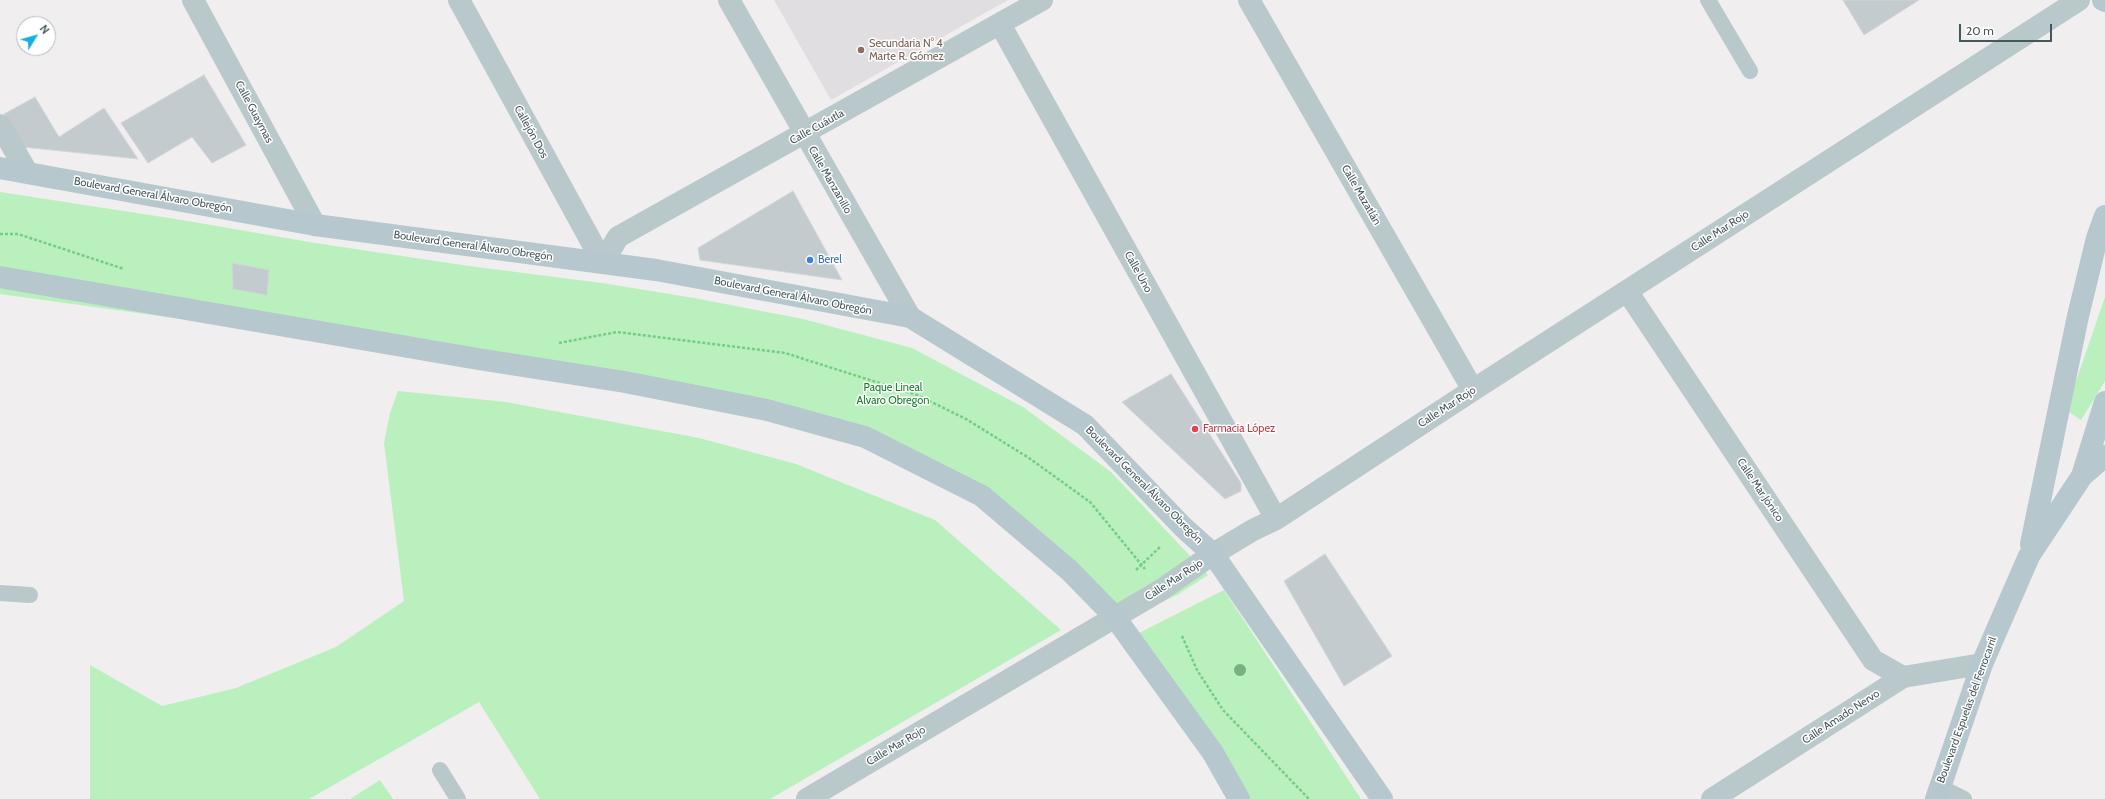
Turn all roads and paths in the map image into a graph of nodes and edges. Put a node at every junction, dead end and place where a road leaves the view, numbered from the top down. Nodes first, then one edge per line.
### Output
1 (193, 0) edge
2 (459, 0) edge
3 (729, 0) edge
4 (1042, 0) edge
5 (1249, 0) edge
6 (1708, 0) edge
7 (2079, 0) edge
8 (1000, 24) junction
9 (1750, 71) dead end
10 (0, 125) edge
11 (804, 134) junction
12 (0, 168) edge
13 (27, 172) junction
14 (2105, 216) edge
15 (315, 224) junction
16 (603, 263) junction
17 (0, 277) edge
18 (1627, 291) junction
19 (910, 317) junction
20 (1473, 390) junction
21 (2105, 402) edge
22 (2105, 456) edge
23 (2082, 476) junction
24 (1276, 520) junction
25 (1160, 547) dead end
26 (1213, 554) junction
27 (2029, 556) junction
28 (1136, 570) dead end
29 (0, 593) edge
30 (30, 595) dead end
31 (1114, 616) junction
32 (1182, 636) dead end
33 (1982, 664) junction
34 (1903, 677) junction
35 (440, 770) dead end
36 (1938, 793) edge
37 (458, 799) edge
38 (807, 799) edge
39 (1239, 799) edge
40 (1309, 799) edge
41 (1382, 799) edge
42 (1712, 799) edge
43 (1964, 799) edge

1 - 15 street, Calle Guaymas
2 - 16 street, Callejón Dos
3 - 11 street, Calle Manzanillo
4 - 8 street, Calle Cuáutla
5 - 20 street, Calle Mazatlán
6 - 9 lane
7 - 18 street, Calle Mar Rojo
8 - 11 street, Calle Cuáutla
8 - 24 street, Calle Uno
10 - 13 street
11 - 16 street, Calle Cuáutla
11 - 19 street, Calle Manzanillo
12 - 13 main road, Boulevard General Álvaro Obregón
13 - 15 main road, Boulevard General Álvaro Obregón
14 - 27 main road
15 - 16 main road, Boulevard General Álvaro Obregón
16 - 19 main road, Boulevard General Álvaro Obregón
17 - 31 main road
18 - 20 street, Calle Mar Rojo
18 - 34 street, Calle Mar Jónico
19 - 26 main road, Boulevard General Álvaro Obregón
20 - 24 street, Calle Mar Rojo
21 - 23 main road, Boulevard Espuelas del Ferrocarril
22 - 23 main road, Boulevard Espuelas del Ferrocarril
23 - 27 main road, Boulevard Espuelas del Ferrocarril
24 - 26 street, Calle Mar Rojo
25 - 28 path
26 - 31 street, Calle Mar Rojo
26 - 41 main road, Boulevard General Álvaro Obregón
27 - 33 main road, Boulevard Espuelas del Ferrocarril
29 - 30 lane
31 - 38 street, Calle Mar Rojo
31 - 39 main road
32 - 40 path
33 - 34 street, Calle Amado Nervo
33 - 36 main road, Boulevard Espuelas del Ferrocarril
34 - 42 street, Calle Amado Nervo
35 - 37 lane
36 - 43 lane

